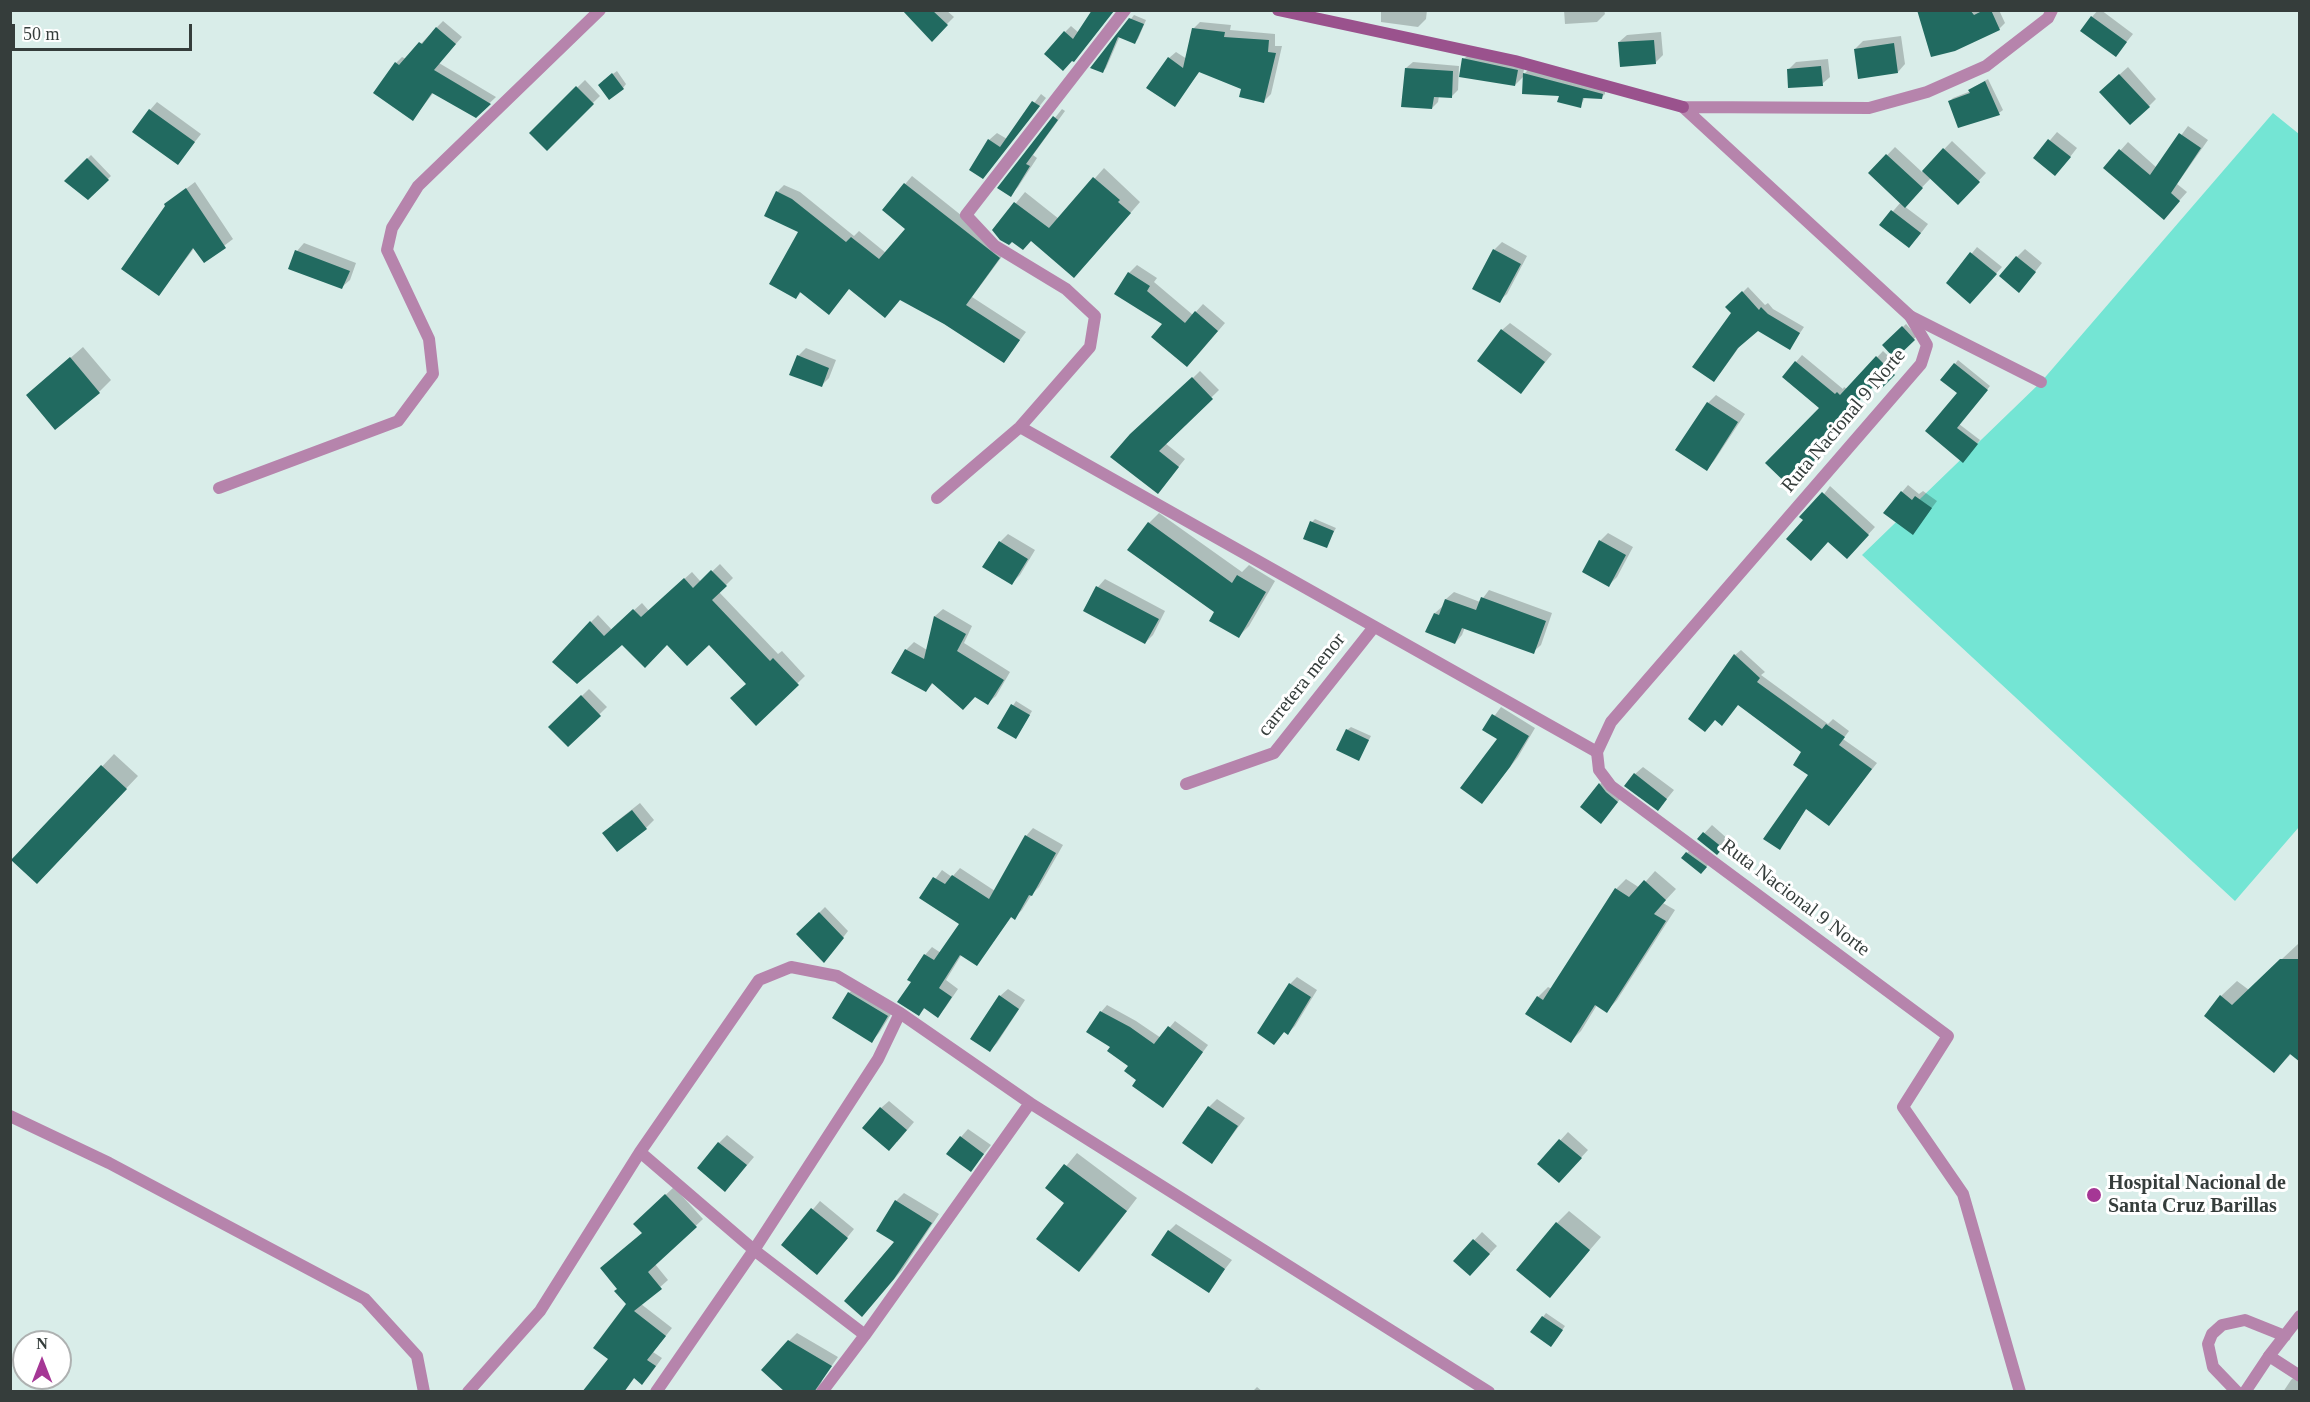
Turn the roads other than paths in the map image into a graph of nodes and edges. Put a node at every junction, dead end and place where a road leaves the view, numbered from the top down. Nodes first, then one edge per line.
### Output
1 (600, 10) edge
2 (1125, 10) edge
3 (1278, 10) edge
4 (2052, 10) edge
5 (1683, 107) junction
6 (1910, 316) junction
7 (2041, 382) dead end
8 (1020, 427) junction
9 (219, 488) dead end
10 (937, 498) dead end
11 (1374, 627) junction
12 (1597, 752) junction
13 (1186, 784) dead end
14 (900, 1013) junction
15 (1030, 1103) junction
16 (10, 1116) edge
17 (640, 1152) junction
18 (754, 1250) junction
19 (2300, 1316) edge
20 (865, 1335) junction
21 (2284, 1336) junction
22 (2270, 1356) junction
23 (2300, 1376) edge
24 (1484, 1390) edge
25 (424, 1392) edge
26 (468, 1392) edge
27 (656, 1392) edge
28 (822, 1392) edge
29 (2020, 1392) edge
30 (2237, 1392) edge
31 (2245, 1392) edge

1 - 9 street
2 - 8 street
3 - 5 main road, Ruta Nacional 9 Norte
4 - 5 street
5 - 6 street, Ruta Nacional 9 Norte
6 - 7 street
6 - 12 street, Ruta Nacional 9 Norte
8 - 10 street
8 - 11 street
11 - 12 street
11 - 13 street, carretera menor
12 - 29 street, Ruta Nacional 9 Norte
14 - 15 street
14 - 17 street
14 - 18 street
15 - 20 street
15 - 24 street
16 - 25 street
17 - 18 street
17 - 26 street
18 - 20 street
18 - 27 street
19 - 21 street
20 - 28 street
21 - 22 street
21 - 30 street
22 - 23 street
22 - 31 street

